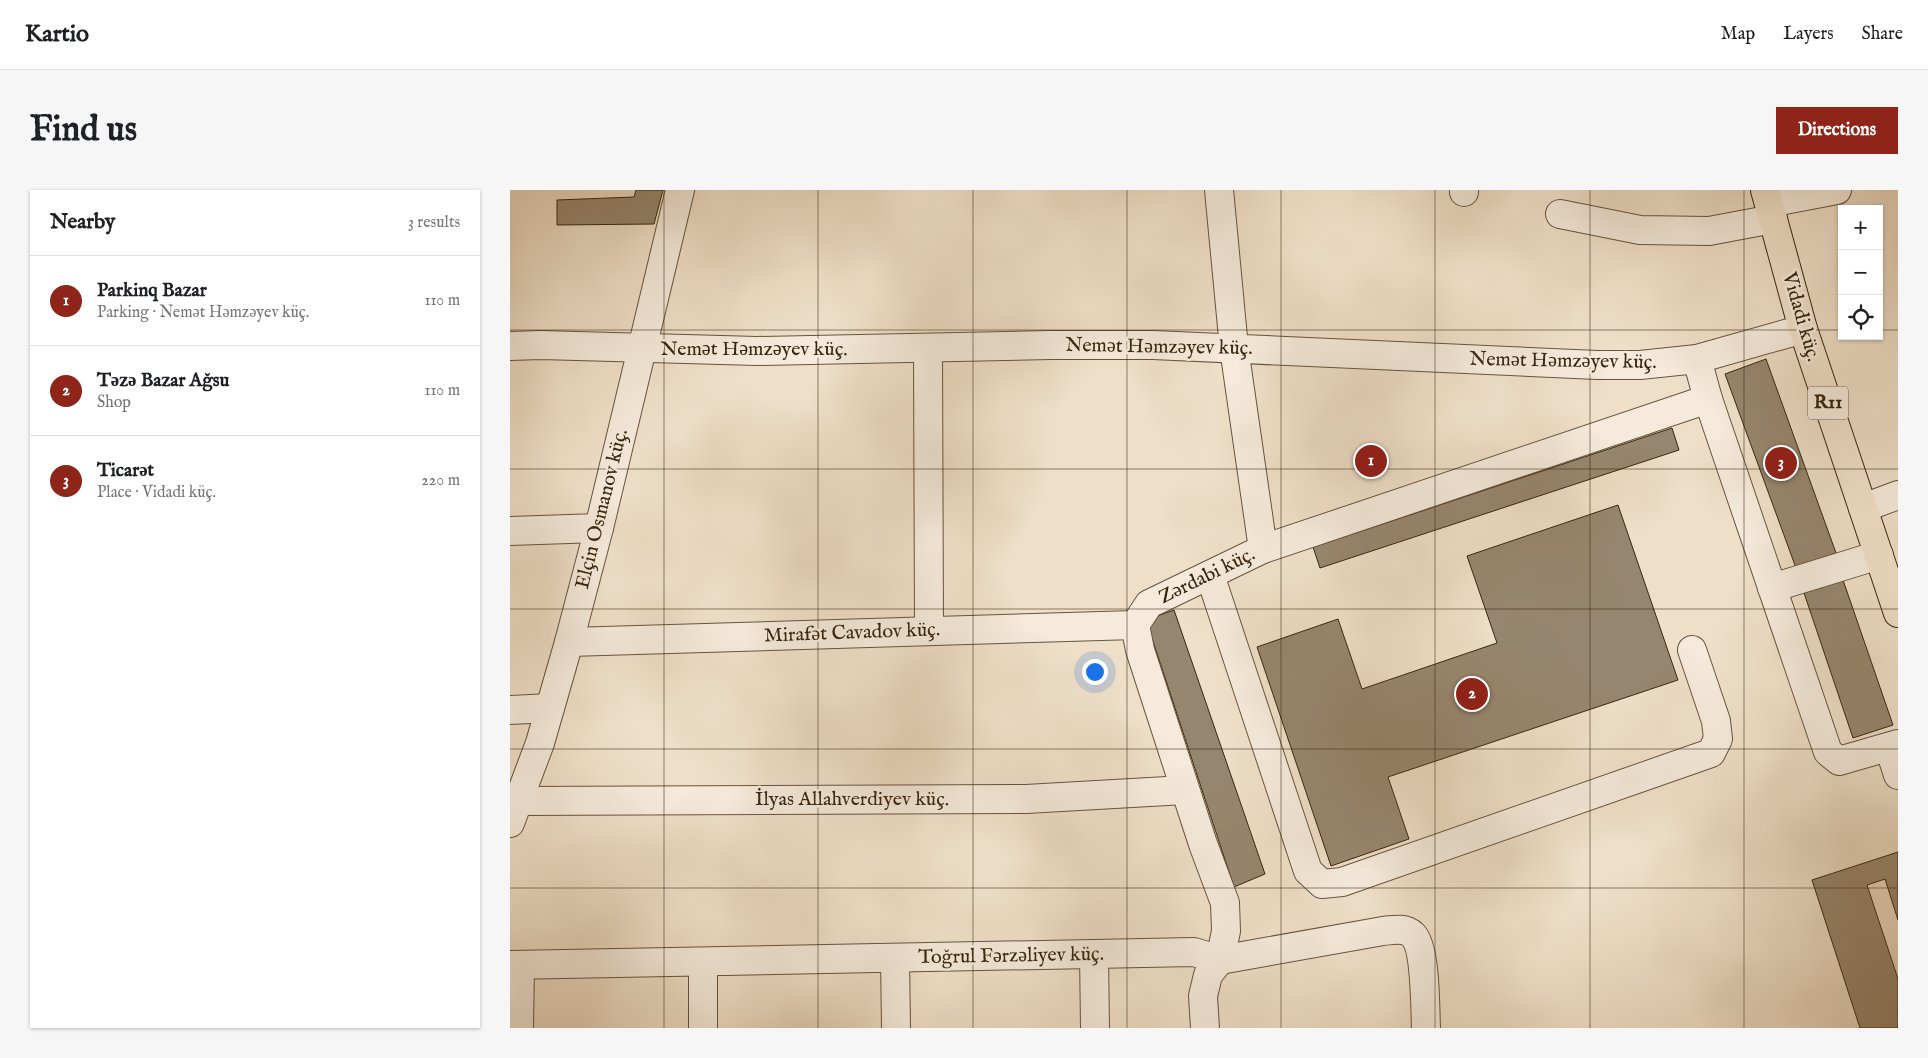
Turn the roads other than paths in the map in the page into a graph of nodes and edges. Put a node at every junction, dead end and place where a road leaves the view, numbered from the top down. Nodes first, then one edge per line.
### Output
1 (680, 190) edge
2 (1219, 190) edge
3 (1837, 190) edge
4 (1769, 204) edge
5 (1560, 214) dead end
6 (1803, 329) junction
7 (510, 346) edge
8 (641, 348) junction
9 (928, 348) junction
10 (1234, 348) junction
11 (1696, 359) junction
12 (1708, 399) junction
13 (1898, 495) edge
14 (1863, 508) junction
15 (598, 528) junction
16 (510, 530) edge
17 (1263, 549) junction
18 (1879, 555) junction
19 (1210, 575) junction
20 (1772, 588) junction
21 (1898, 612) edge
22 (1135, 625) junction
23 (929, 631) junction
24 (569, 642) junction
25 (1692, 650) dead end
26 (550, 708) junction
27 (510, 710) edge
28 (1893, 745) edge
29 (1898, 775) edge
30 (1185, 790) junction
31 (514, 812) edge
32 (1094, 954) junction
33 (895, 958) junction
34 (1220, 960) junction
35 (703, 962) junction
36 (515, 965) edge
37 (519, 1028) edge
38 (703, 1028) edge
39 (896, 1028) edge
40 (1095, 1028) edge
41 (1205, 1028) edge
42 (1426, 1028) edge

1 - 8 street, Elçin Osmanov küç.
2 - 10 street, Zərdabi küç.
3 - 4 street
4 - 5 street
4 - 6 main road, Vidadi küç. / R11
6 - 11 street, Nemət Həmzəyev küç.
6 - 14 main road, Vidadi küç. / R11
7 - 8 street, Nemət Həmzəyev küç.
8 - 9 street, Nemət Həmzəyev küç.
8 - 15 street, Elçin Osmanov küç.
9 - 10 street, Nemət Həmzəyev küç.
9 - 23 street
10 - 11 street, Nemət Həmzəyev küç.
10 - 17 street, Zərdabi küç.
11 - 12 street
12 - 17 street
12 - 20 street
13 - 14 street
14 - 18 main road, Vidadi küç. / R11
15 - 16 street
15 - 24 street, Elçin Osmanov küç.
17 - 19 street, Zərdabi küç.
18 - 20 street
18 - 21 main road, Vidadi küç. / R11
19 - 22 street, Zərdabi küç.
19 - 25 street
20 - 28 street
22 - 23 street, Mirafət Cavadov küç.
22 - 30 street
23 - 24 street, Mirafət Cavadov küç.
24 - 26 street, Elçin Osmanov küç.
26 - 27 street
26 - 31 street, Elçin Osmanov küç.
28 - 29 street
30 - 31 street, İlyas Allahverdiyev küç.
30 - 34 street
32 - 33 street, Toğrul Fərzəliyev küç.
32 - 34 street, Toğrul Fərzəliyev küç.
32 - 40 street
33 - 35 street, Toğrul Fərzəliyev küç.
33 - 39 street
34 - 41 street
34 - 42 street, Toğrul Fərzəliyev küç.
35 - 36 street, Toğrul Fərzəliyev küç.
35 - 38 street
36 - 37 street

